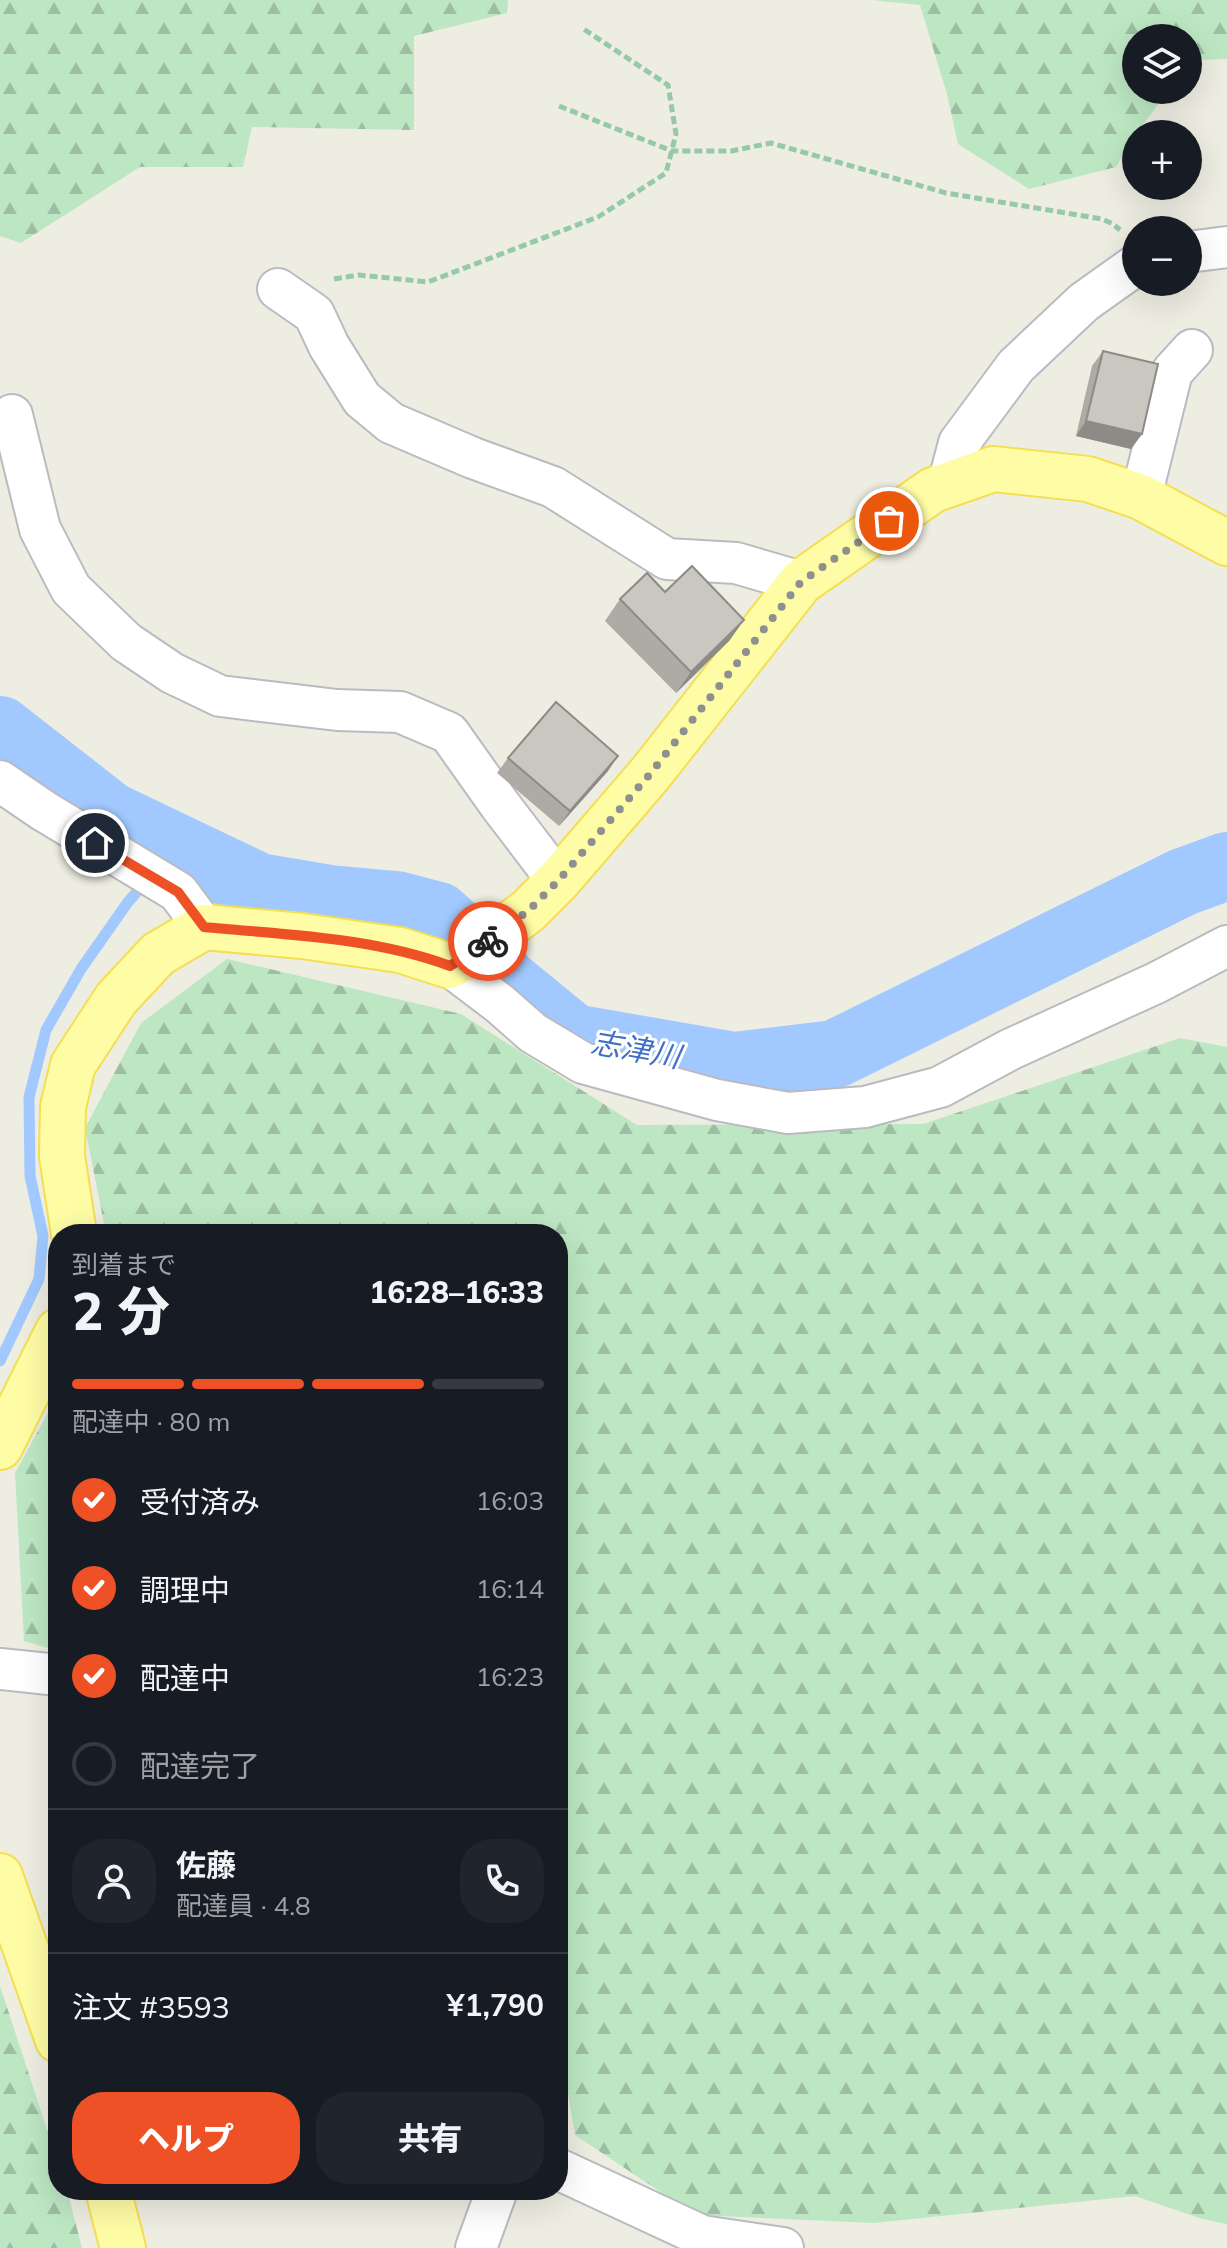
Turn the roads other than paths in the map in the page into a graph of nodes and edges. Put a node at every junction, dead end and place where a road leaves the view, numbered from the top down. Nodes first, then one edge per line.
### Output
1 (1227, 247) edge
2 (1202, 250) edge
3 (1122, 259) edge
4 (278, 289) road end
5 (1192, 350) dead end
6 (12, 415) dead end
7 (948, 485) junction
8 (1141, 497) junction
9 (1227, 543) edge
10 (801, 582) junction
11 (0, 781) edge
12 (543, 896) junction
13 (204, 927) junction
14 (1227, 946) edge
15 (458, 962) junction
16 (72, 1224) edge
17 (48, 1351) edge
18 (0, 1447) edge
19 (0, 1669) edge
20 (48, 1674) edge
21 (0, 1876) edge
22 (48, 2012) edge
23 (568, 2174) edge
24 (111, 2200) edge
25 (493, 2200) edge
26 (123, 2248) edge
27 (476, 2248) edge
28 (783, 2248) edge

1 - 2 street
3 - 7 street
4 - 10 street
5 - 8 street
6 - 12 street
7 - 8 main road
7 - 10 main road
8 - 9 main road
10 - 12 main road
11 - 13 street
12 - 15 main road
13 - 15 main road
13 - 16 main road
14 - 15 street
17 - 18 main road
19 - 20 street
21 - 22 main road
23 - 28 street
24 - 26 main road
25 - 27 street

